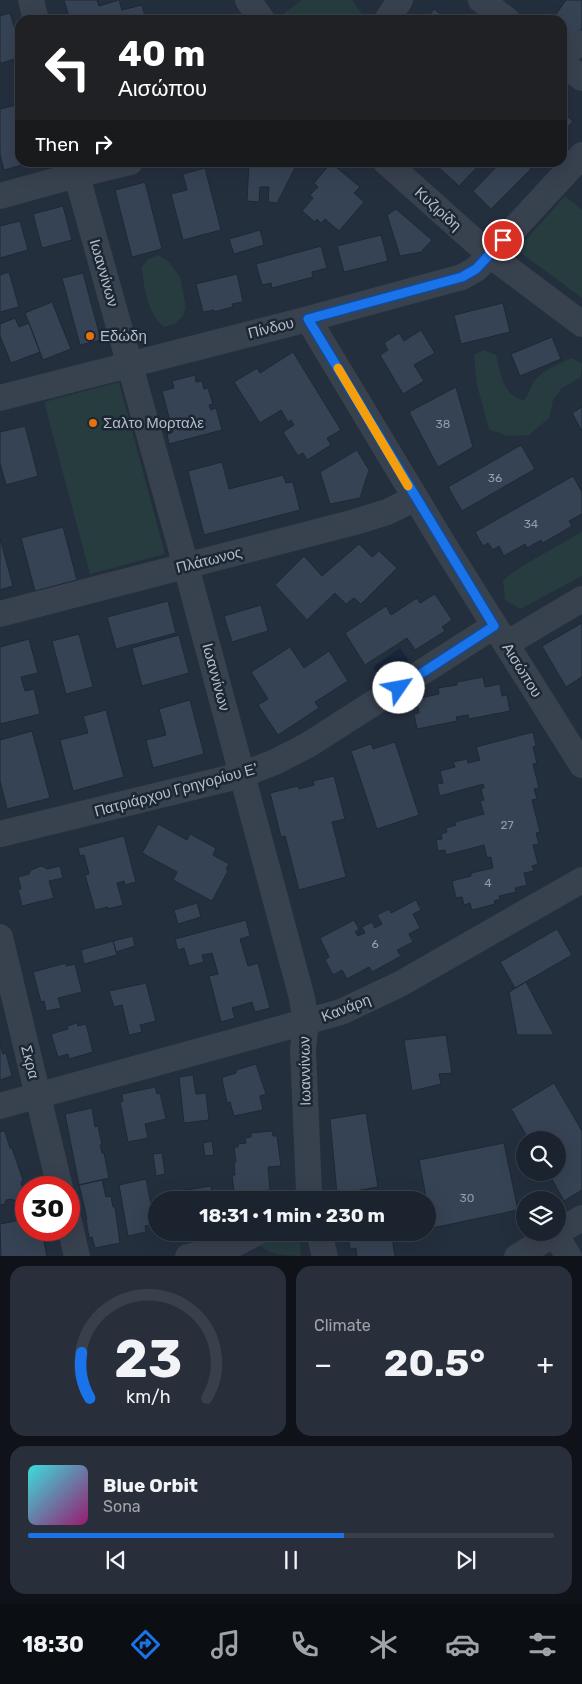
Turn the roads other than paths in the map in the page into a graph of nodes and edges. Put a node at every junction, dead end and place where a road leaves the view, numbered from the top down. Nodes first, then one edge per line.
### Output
1 (31, 0) edge
2 (248, 0) edge
3 (400, 0) edge
4 (481, 0) edge
5 (35, 15) edge
6 (258, 15) edge
7 (390, 15) edge
8 (500, 15) edge
9 (582, 42) edge
10 (567, 51) edge
11 (567, 67) edge
12 (582, 78) edge
13 (582, 155) edge
14 (90, 167) edge
15 (392, 167) edge
16 (74, 169) edge
17 (0, 196) edge
18 (490, 255) junction
19 (308, 319) junction
20 (582, 324) edge
21 (130, 364) junction
22 (0, 398) edge
23 (416, 498) junction
24 (186, 566) junction
25 (582, 599) edge
26 (0, 614) edge
27 (500, 635) junction
28 (582, 765) edge
29 (242, 775) junction
30 (0, 834) edge
31 (582, 880) edge
32 (0, 937) edge
33 (306, 1022) junction
34 (38, 1095) junction
35 (0, 1106) edge
36 (57, 1176) edge
37 (307, 1191) edge
38 (582, 1218) edge
39 (566, 1228) edge
40 (73, 1241) edge
41 (241, 1241) edge
42 (321, 1241) edge
43 (543, 1241) edge
44 (561, 1241) edge
45 (227, 1248) junction
46 (77, 1256) edge
47 (188, 1256) edge
48 (256, 1256) edge
49 (325, 1256) edge
50 (517, 1256) edge
51 (569, 1256) edge

1 - 5 street
2 - 6 street
3 - 7 street
4 - 8 street
9 - 10 street
11 - 12 street
13 - 18 street, Πίνδου
14 - 16 street
15 - 18 street, Κυζιρίδη
16 - 17 street
16 - 21 street, Ιωαννίνων
18 - 19 street, Πίνδου
18 - 20 street, Κυζιρίδη
19 - 21 street, Πίνδου
19 - 23 street, Αισώπου
21 - 22 street, Πίνδου
21 - 24 street, Ιωαννίνων
23 - 24 street, Πλάτωνος
23 - 27 street, Αισώπου
24 - 26 street, Πλάτωνος
24 - 29 street, Ιωαννίνων
25 - 27 street, Πατριάρχου Γρηγορίου Ε'
27 - 28 street, Αισώπου
27 - 29 street, Πατριάρχου Γρηγορίου Ε'
29 - 30 street, Πατριάρχου Γρηγορίου Ε'
29 - 33 street, Ιωαννίνων
31 - 33 street, Κανάρη
32 - 34 street, Σκρα
33 - 34 street, Κανάρη
33 - 37 street, Ιωαννίνων
34 - 35 street, Κανάρη
34 - 36 street, Σκρα
38 - 39 street
40 - 46 street
41 - 45 street
42 - 49 street
43 - 50 street
44 - 51 street
45 - 47 street
45 - 48 street

